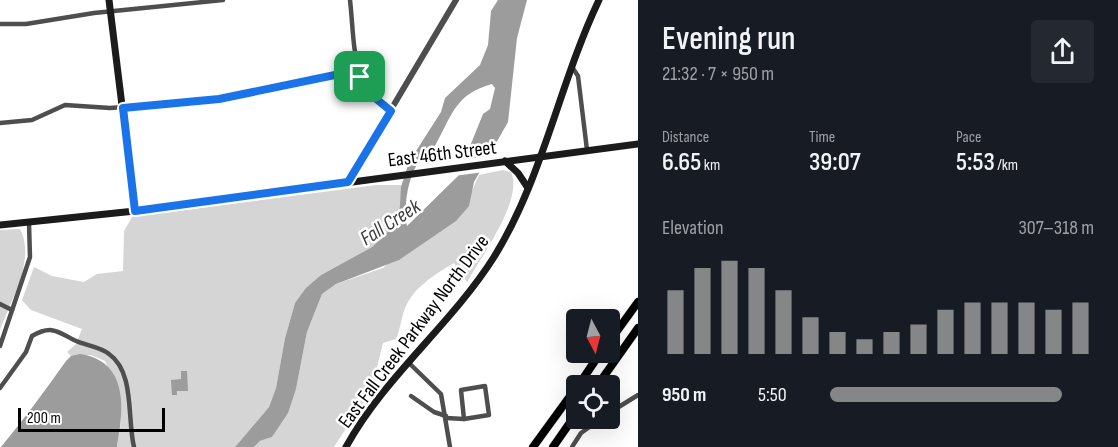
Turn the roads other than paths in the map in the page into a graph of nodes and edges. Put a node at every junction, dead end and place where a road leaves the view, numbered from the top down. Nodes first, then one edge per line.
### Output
1 (109, 0) edge
2 (223, 0) edge
3 (350, 0) edge
4 (456, 0) edge
5 (598, 0) edge
6 (110, 11) junction
7 (0, 24) edge
8 (572, 66) junction
9 (359, 70) junction
10 (123, 108) junction
11 (391, 111) junction
12 (0, 123) edge
13 (638, 144) edge
14 (588, 150) junction
15 (540, 156) junction
16 (502, 162) junction
17 (348, 182) junction
18 (528, 188) junction
19 (135, 211) junction
20 (29, 223) junction
21 (0, 225) edge
22 (638, 302) edge
23 (0, 304) edge
24 (12, 310) junction
25 (620, 327) edge
26 (638, 328) edge
27 (0, 346) edge
28 (409, 363) junction
29 (0, 375) edge
30 (605, 375) edge
31 (6, 380) junction
32 (0, 388) edge
33 (638, 395) edge
34 (411, 396) dead end
35 (566, 402) edge
36 (620, 407) edge
37 (446, 417) junction
38 (464, 419) junction
39 (566, 428) edge
40 (587, 429) edge
41 (134, 447) edge
42 (346, 447) edge
43 (450, 447) edge
44 (533, 447) edge
45 (552, 447) edge
46 (572, 447) edge

1 - 6 main road
2 - 6 street
3 - 9 street
4 - 11 street
5 - 8 main road, East Fall Creek Parkway North Drive
6 - 7 street
6 - 10 main road
8 - 14 street
8 - 15 main road, East Fall Creek Parkway North Drive
9 - 10 street
9 - 11 street
10 - 12 street
10 - 19 main road
11 - 17 street
13 - 14 main road, East 46th Street
14 - 15 main road, East 46th Street
15 - 16 main road, East 46th Street
15 - 18 main road, East Fall Creek Parkway North Drive
16 - 17 main road, East 46th Street
16 - 18 main road
17 - 19 main road, East 46th Street
18 - 28 main road, East Fall Creek Parkway North Drive
19 - 20 main road, East 46th Street
20 - 21 main road, East 46th Street
20 - 24 street
22 - 25 main road
23 - 24 street
24 - 27 street
26 - 30 main road
28 - 37 street
28 - 42 main road, East Fall Creek Parkway North Drive
29 - 31 street
31 - 32 street
31 - 41 street
33 - 36 street
34 - 37 street
35 - 44 main road
37 - 38 street
37 - 43 street
38 - 38 street
39 - 45 main road
40 - 46 street

